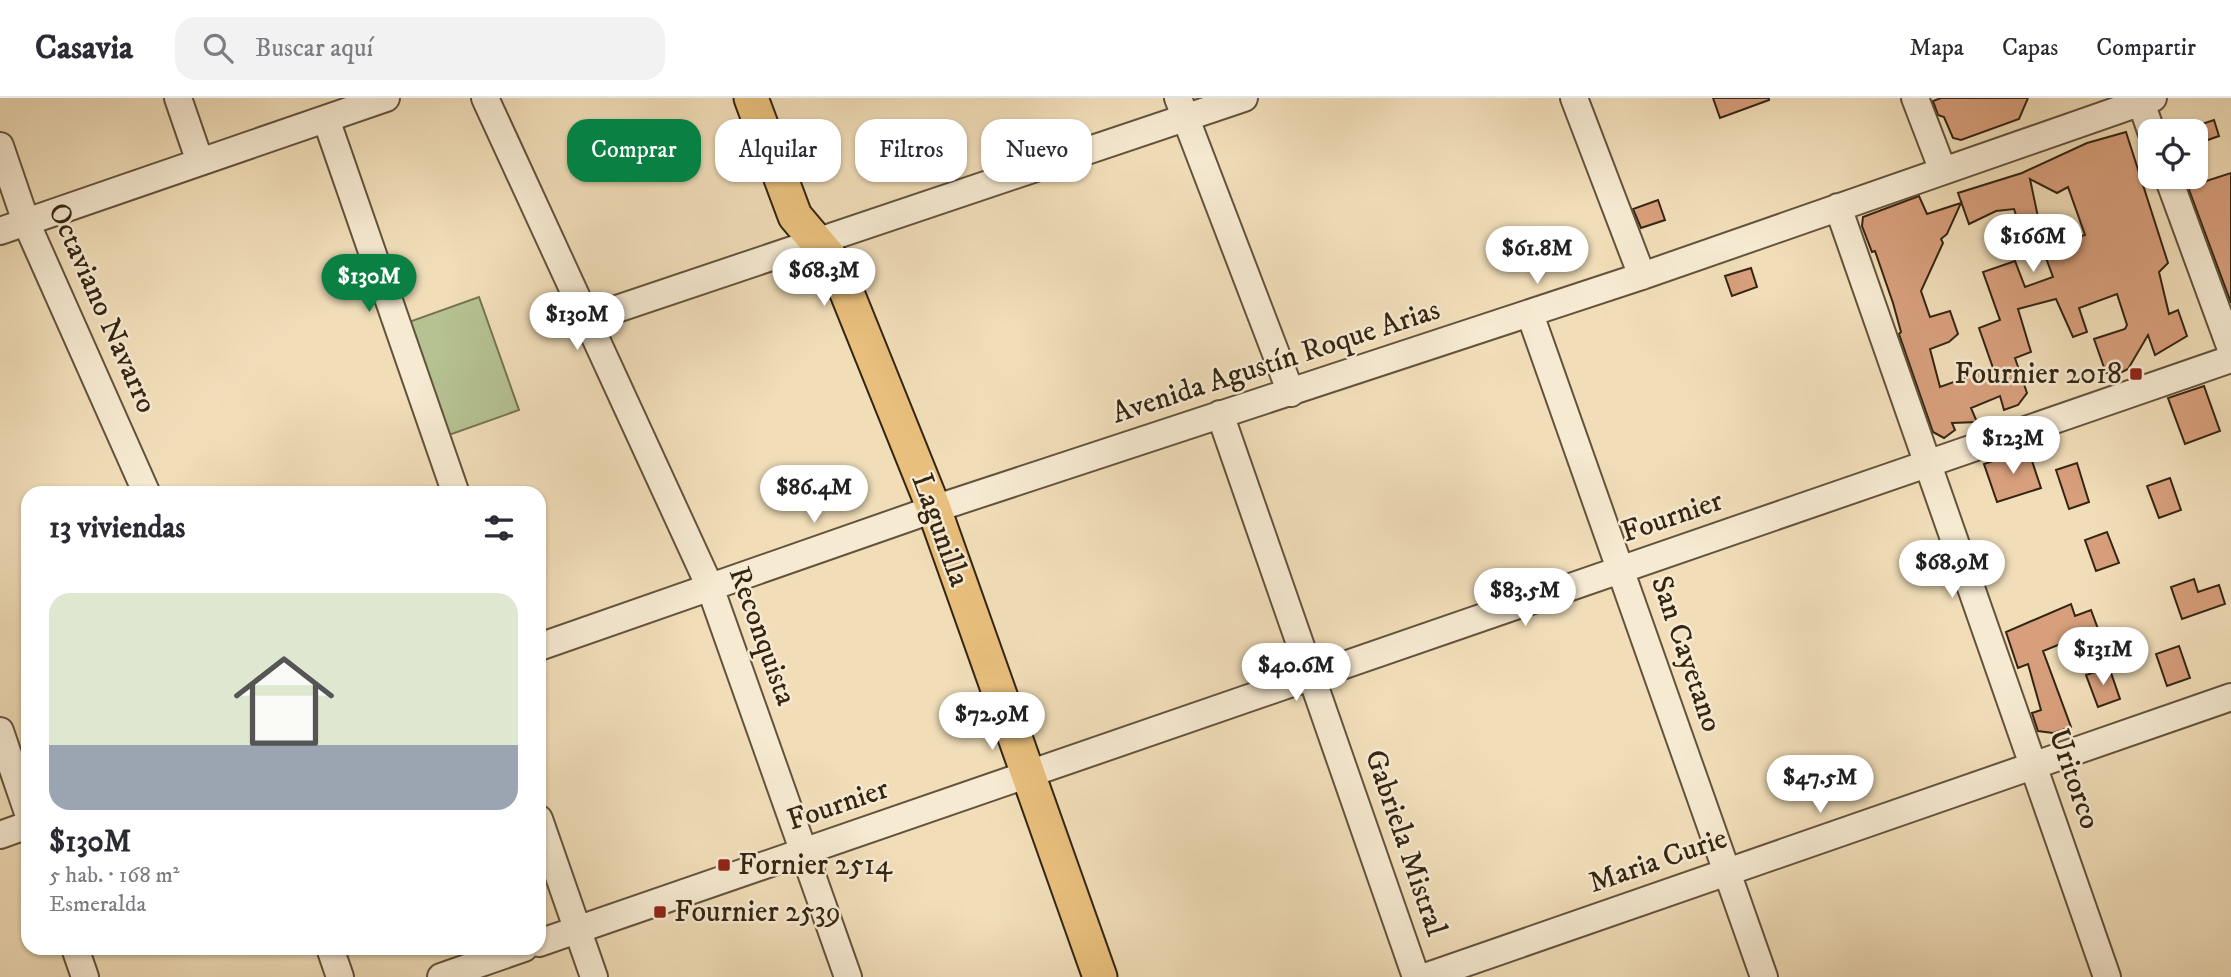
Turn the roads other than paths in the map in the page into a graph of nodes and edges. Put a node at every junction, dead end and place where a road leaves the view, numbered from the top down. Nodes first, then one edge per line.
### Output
1 (178, 98) edge
2 (386, 98) edge
3 (485, 98) edge
4 (751, 98) edge
5 (1244, 98) edge
6 (1574, 98) edge
7 (1915, 98) edge
8 (2147, 100) edge
9 (1182, 107) edge
10 (326, 119) junction
11 (2149, 119) edge
12 (0, 146) edge
13 (200, 162) junction
14 (1943, 171) junction
15 (2172, 189) edge
16 (1838, 207) junction
17 (26, 222) junction
18 (0, 231) edge
19 (816, 242) junction
20 (1642, 276) junction
21 (1530, 314) junction
22 (587, 319) junction
23 (2231, 349) edge
24 (2231, 359) edge
25 (1291, 393) junction
26 (1220, 414) junction
27 (1929, 463) junction
28 (143, 486) edge
29 (453, 486) edge
30 (934, 509) junction
31 (1622, 569) junction
32 (710, 587) junction
33 (546, 645) edge
34 (1312, 676) junction
35 (2231, 697) edge
36 (0, 731) edge
37 (2034, 765) junction
38 (1029, 774) junction
39 (21, 792) edge
40 (21, 828) edge
41 (0, 835) edge
42 (546, 838) edge
43 (804, 852) junction
44 (1727, 872) junction
45 (578, 930) junction
46 (546, 941) edge
47 (77, 955) edge
48 (332, 955) edge
49 (504, 955) edge
50 (85, 977) edge
51 (340, 977) edge
52 (441, 977) edge
53 (594, 977) edge
54 (848, 977) edge
55 (1100, 977) edge
56 (1416, 977) edge
57 (1425, 977) edge
58 (1763, 977) edge
59 (2107, 977) edge

1 - 13 street
2 - 10 street
3 - 22 street, Reconquista
4 - 19 main road, Lagunilla
5 - 9 street
6 - 20 street
7 - 14 street
8 - 11 street
8 - 14 street, Avenida Agustín Roque Arias
9 - 19 street
9 - 25 street
10 - 13 street
10 - 29 street
12 - 17 street, Octaviano Navarro
13 - 17 street
14 - 16 street, Avenida Agustín Roque Arias
15 - 23 street
16 - 20 street, Avenida Agustín Roque Arias
16 - 27 street, Uritorco
17 - 18 street
17 - 28 street, Octaviano Navarro
19 - 22 street
19 - 30 main road, Lagunilla
20 - 21 street, Avenida Agustín Roque Arias
21 - 25 street, Avenida Agustín Roque Arias
21 - 31 street, San Cayetano
22 - 32 street, Reconquista
24 - 27 street, Fournier
25 - 26 street, Avenida Agustín Roque Arias
26 - 30 street, Avenida Agustín Roque Arias
26 - 34 street, Gabriela Mistral
27 - 31 street, Fournier
27 - 37 street, Uritorco
30 - 32 street, Avenida Agustín Roque Arias
30 - 38 main road, Lagunilla
31 - 34 street, Fournier
31 - 44 street, San Cayetano
32 - 33 street, Avenida Agustín Roque Arias
32 - 43 street, Reconquista
34 - 38 street, Fournier
34 - 56 street, Gabriela Mistral
35 - 37 street, Maria Curie
36 - 39 street
37 - 44 street, Maria Curie
37 - 59 street, Uritorco
38 - 43 street, Fournier
38 - 55 main road, Lagunilla
40 - 41 street
42 - 45 street
43 - 45 street, Fournier
43 - 54 street, Reconquista
44 - 57 street, Maria Curie
44 - 58 street, San Cayetano
45 - 46 street, Fournier
45 - 53 street
47 - 50 street
48 - 51 street
49 - 52 street

